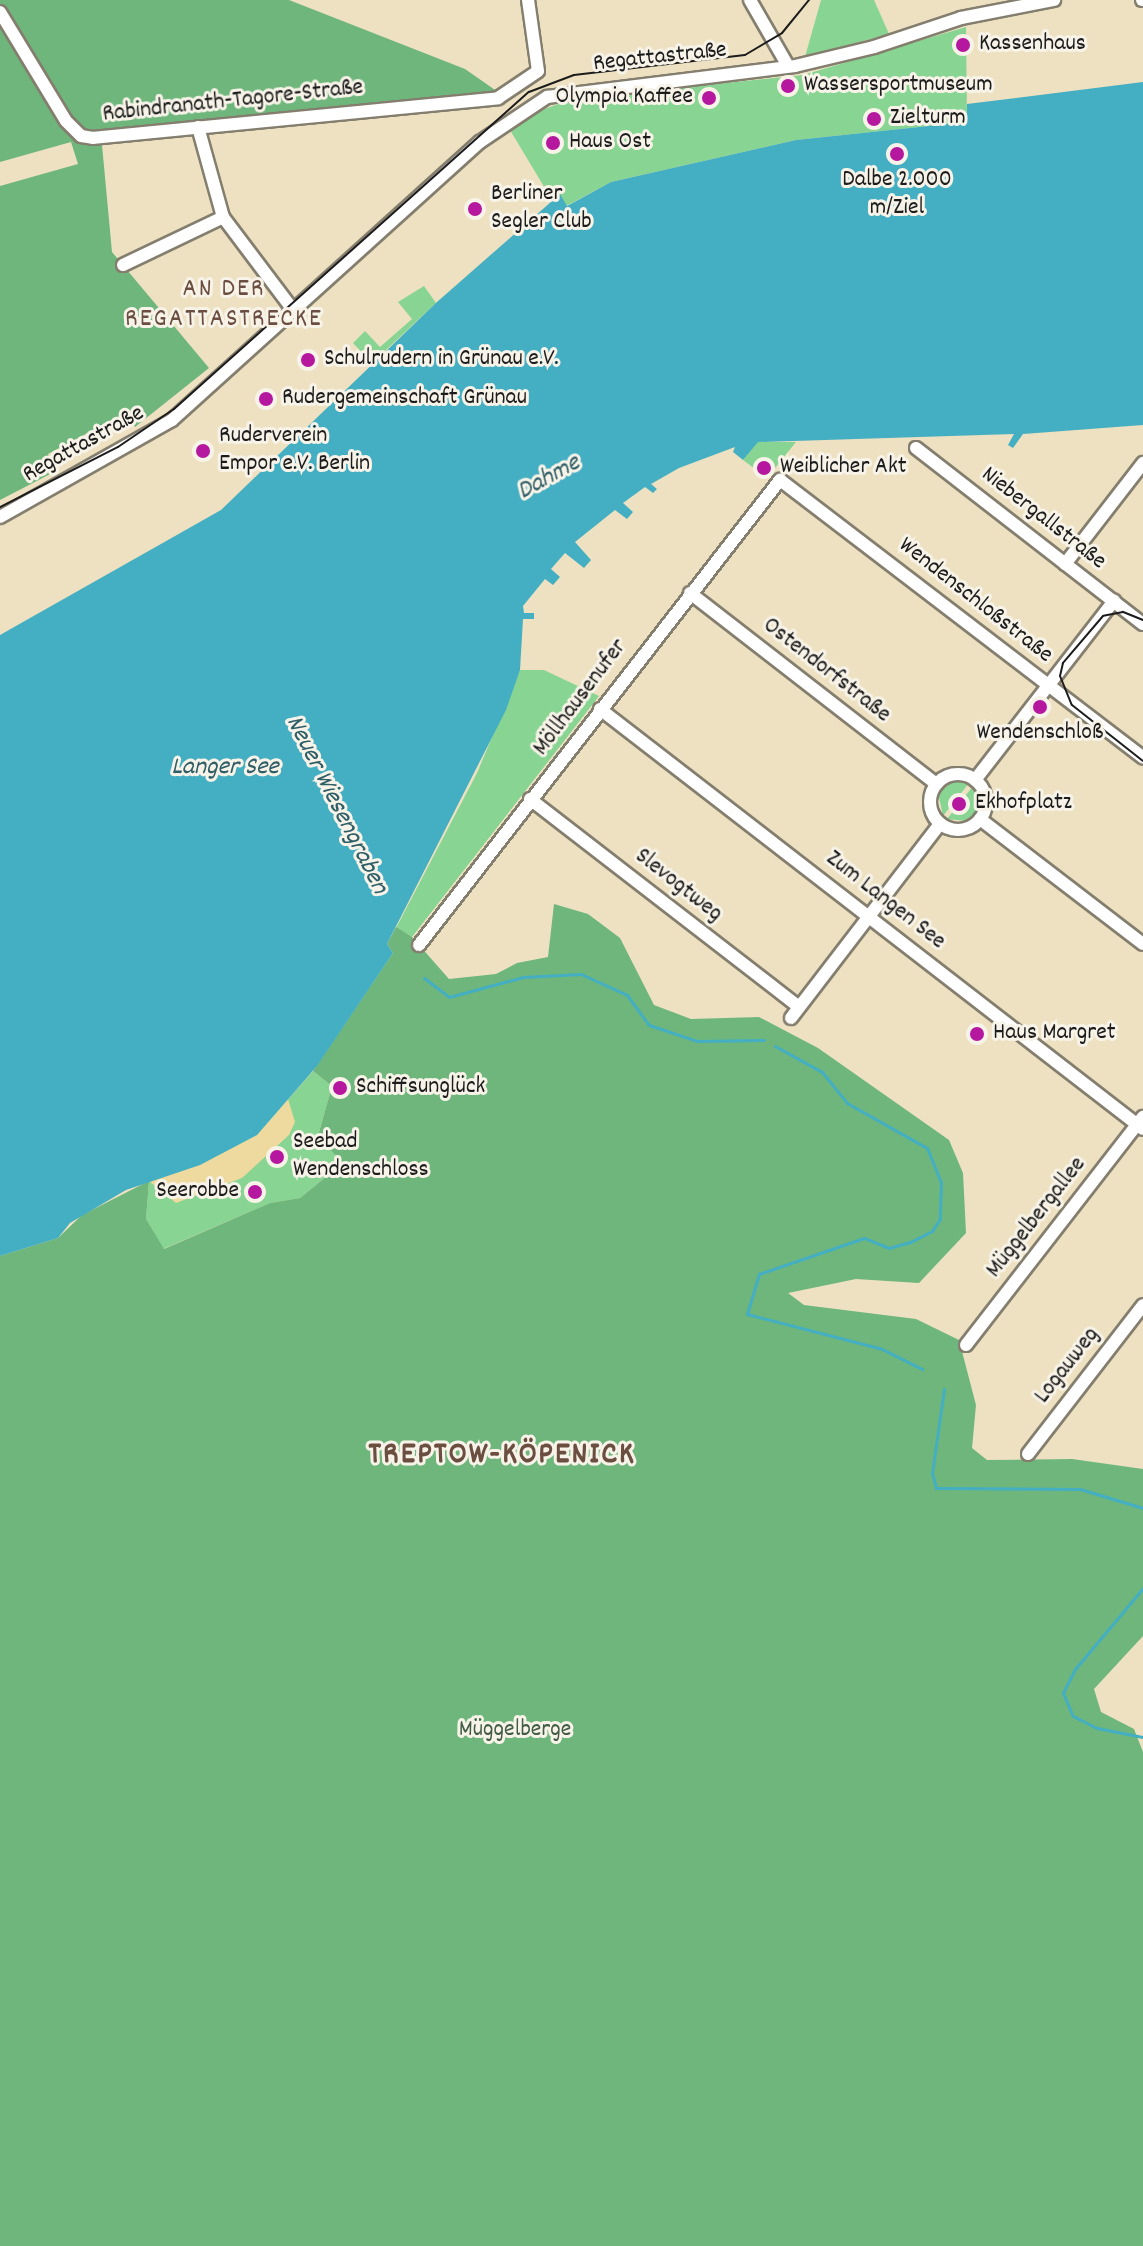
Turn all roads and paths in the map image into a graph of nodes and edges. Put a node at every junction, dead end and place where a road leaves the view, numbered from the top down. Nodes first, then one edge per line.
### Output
1 (528, 0) edge
2 (750, 0) edge
3 (1054, 0) edge
4 (0, 12) edge
5 (788, 66) junction
6 (515, 90) junction
7 (528, 106) junction
8 (198, 127) junction
9 (223, 217) junction
10 (123, 265) dead end
11 (293, 310) junction
12 (916, 448) dead end
13 (1143, 463) edge
14 (780, 480) joint
15 (0, 517) edge
16 (1065, 564) junction
17 (690, 593) junction
18 (1114, 601) junction
19 (1143, 624) edge
20 (1048, 684) junction
21 (600, 709) junction
22 (1143, 758) edge
23 (975, 780) junction
24 (936, 784) junction
25 (530, 799) junction
26 (980, 819) junction
27 (940, 824) junction
28 (869, 916) junction
29 (1143, 944) edge
30 (419, 945) dead end
31 (1141, 1124) edge
32 (1142, 1310) edge
33 (966, 1345) dead end
34 (1028, 1454) dead end

1 - 6 street
2 - 5 street
3 - 5 street, Regattastraße
4 - 8 street, Rabindranath-Tagore-Straße
5 - 7 street, Regattastraße
6 - 7 street
6 - 8 street, Rabindranath-Tagore-Straße
7 - 11 street, Regattastraße
8 - 9 street
9 - 10 street
9 - 11 street
11 - 15 street, Regattastraße
12 - 16 street, Niebergallstraße
13 - 16 street
14 - 17 street, Möllhausenufer
14 - 20 street, Wendenschloßstraße
16 - 18 street, Niebergallstraße
17 - 21 street, Möllhausenufer
17 - 24 street, Ostendorfstraße
18 - 19 street, Niebergallstraße
18 - 20 street
20 - 22 street, Wendenschloßstraße
20 - 23 street
21 - 25 street, Möllhausenufer
21 - 28 street, Zum Langen See
23 - 24 street
23 - 26 street
24 - 27 street
25 - 28 street, Slevogtweg
25 - 30 street, Möllhausenufer
26 - 27 street
26 - 29 street
27 - 28 street
28 - 31 street, Zum Langen See
31 - 33 street, Müggelbergallee
32 - 34 street, Logauweg

